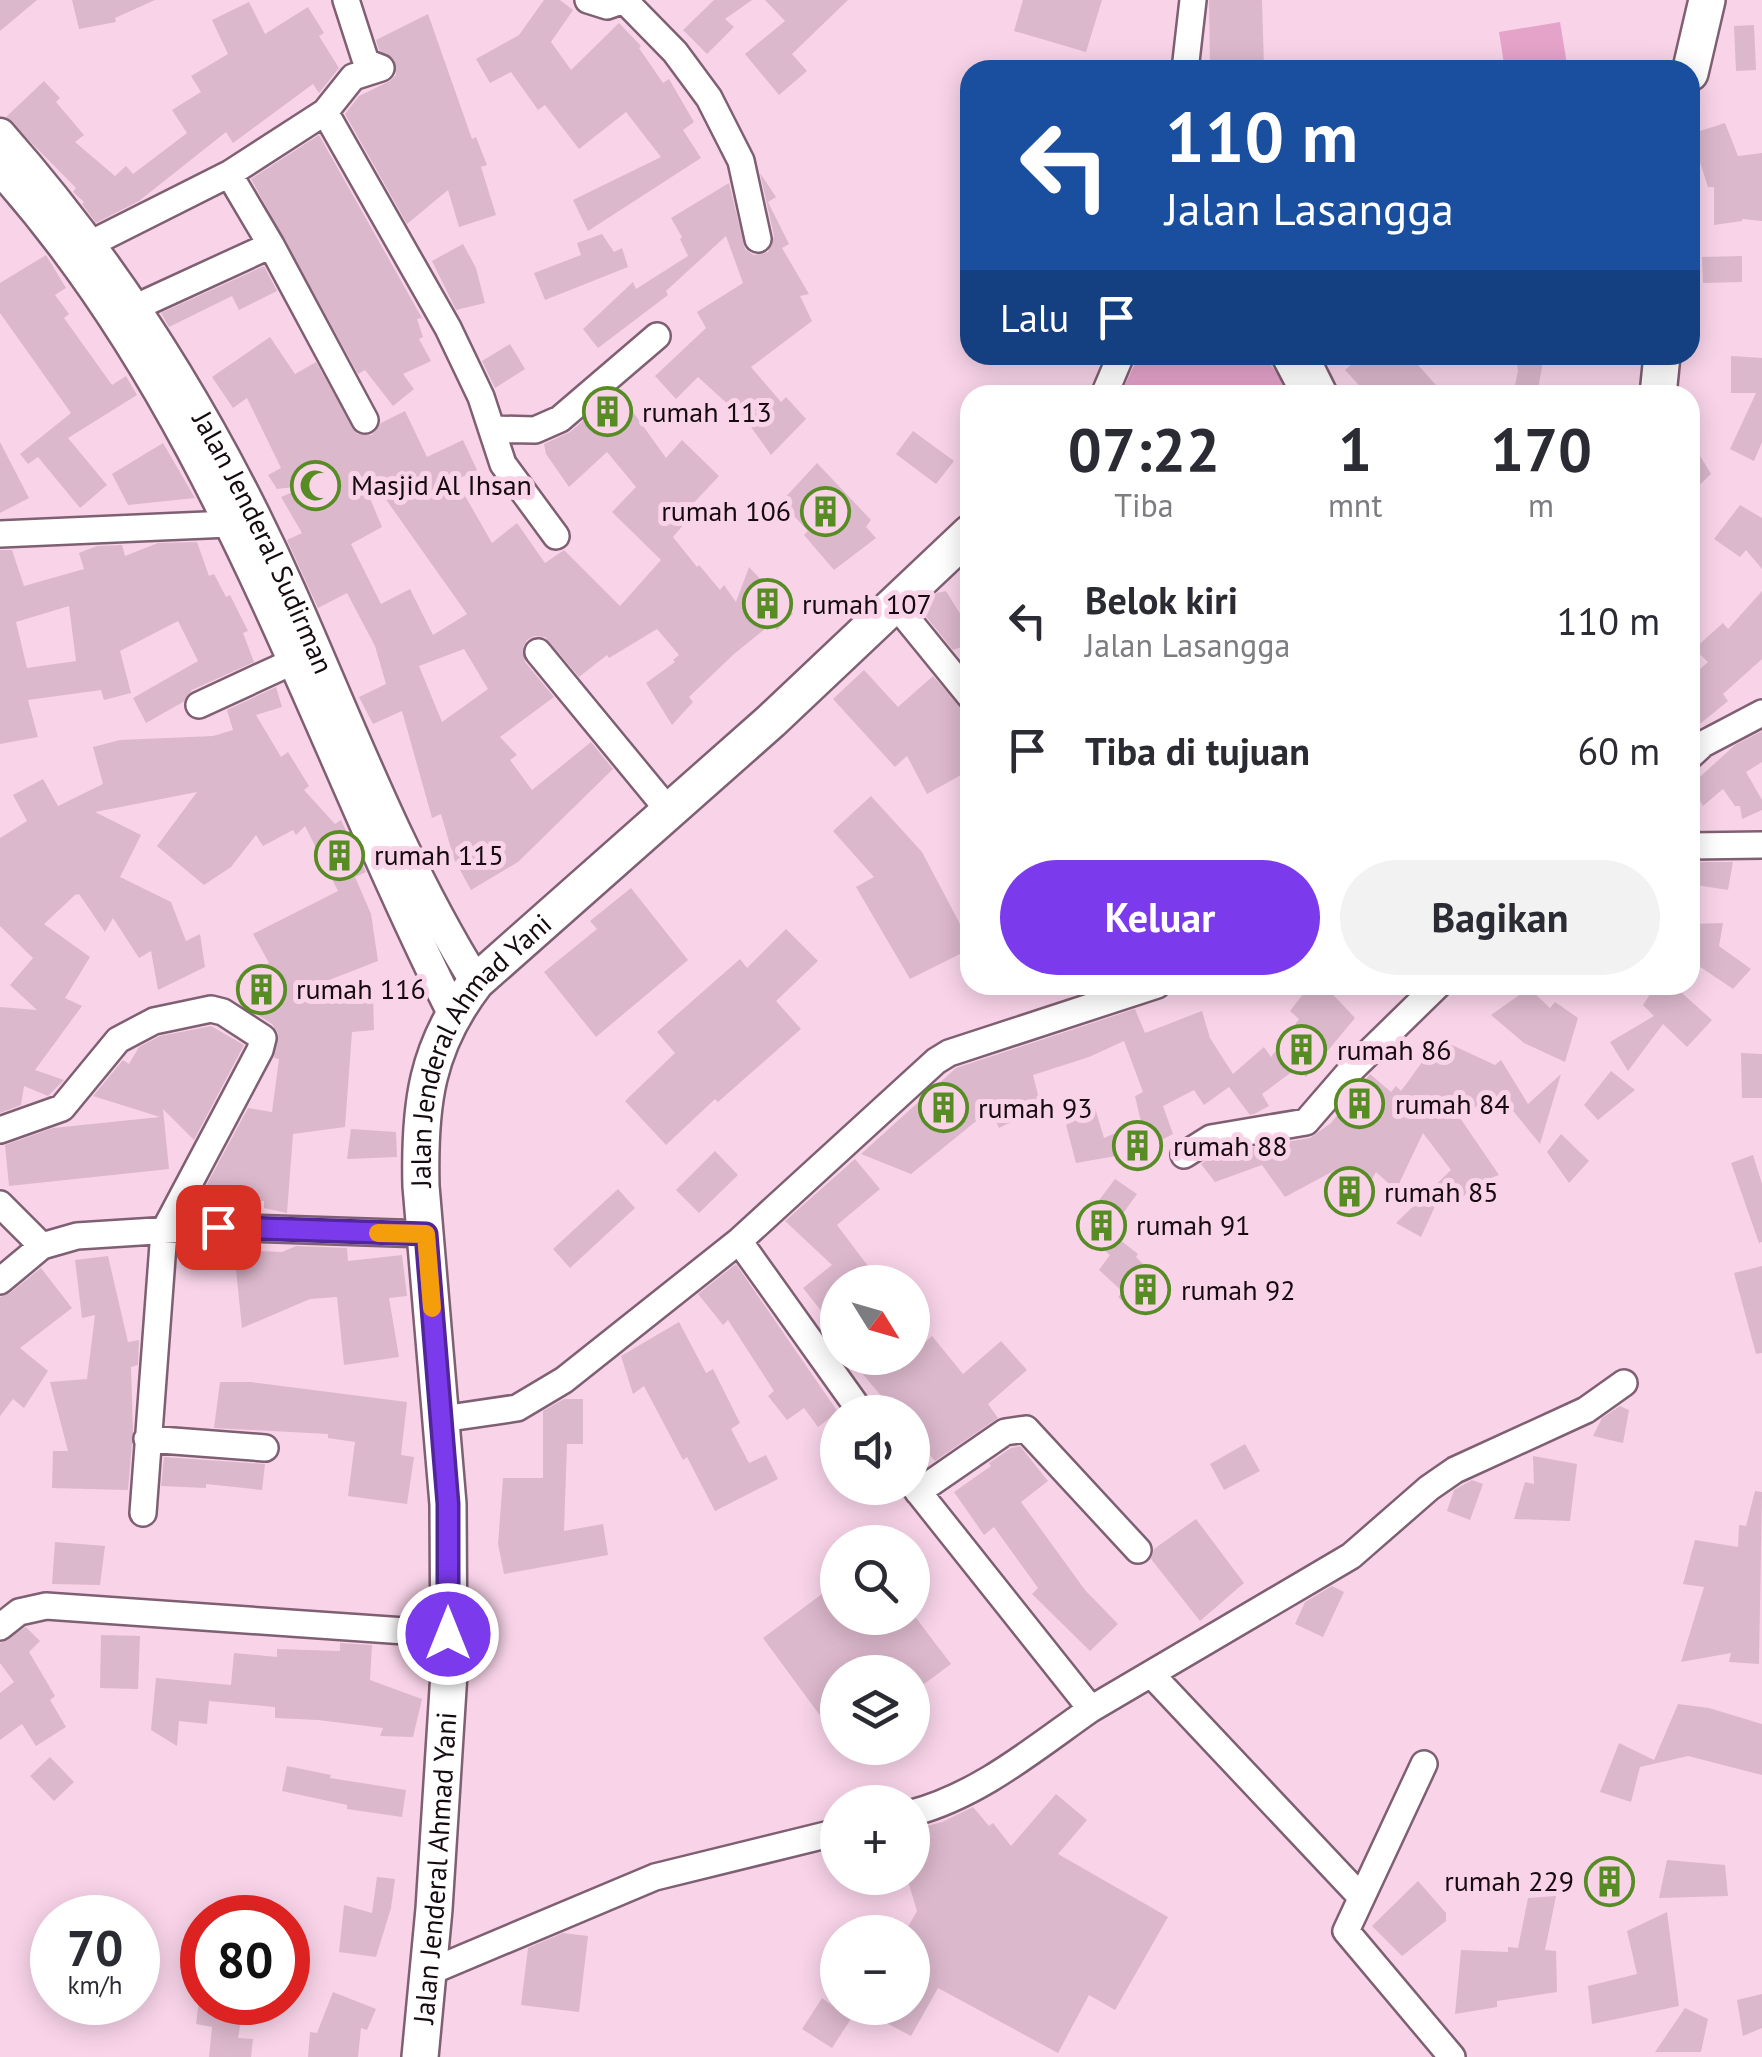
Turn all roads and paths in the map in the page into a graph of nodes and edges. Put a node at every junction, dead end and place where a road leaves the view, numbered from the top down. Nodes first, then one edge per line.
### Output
1 (346, 0) edge
2 (588, 0) edge
3 (624, 0) edge
4 (1193, 0) edge
5 (1706, 0) edge
6 (1186, 60) edge
7 (1693, 60) edge
8 (325, 112) junction
9 (0, 134) edge
10 (0, 169) edge
11 (229, 174) junction
12 (758, 239) dead end
13 (90, 244) junction
14 (271, 245) junction
15 (134, 308) junction
16 (658, 336) dead end
17 (165, 376) junction
18 (365, 420) dead end
19 (492, 429) junction
20 (242, 520) junction
21 (0, 534) edge
22 (556, 536) dead end
23 (960, 542) edge
24 (895, 604) junction
25 (538, 652) dead end
26 (292, 662) junction
27 (960, 684) edge
28 (199, 705) dead end
29 (1762, 713) edge
30 (1700, 746) edge
31 (669, 811) junction
32 (1700, 846) edge
33 (1762, 846) edge
34 (476, 982) junction
35 (1126, 995) edge
36 (1428, 995) edge
37 (452, 1013) junction
38 (0, 1130) edge
39 (1184, 1155) dead end
40 (0, 1204) edge
41 (164, 1230) junction
42 (426, 1234) junction
43 (739, 1241) junction
44 (42, 1246) junction
45 (0, 1280) edge
46 (1624, 1383) dead end
47 (850, 1395) edge
48 (442, 1419) junction
49 (147, 1438) junction
50 (265, 1448) dead end
51 (930, 1479) edge
52 (928, 1505) edge
53 (144, 1513) dead end
54 (1138, 1550) dead end
55 (0, 1627) edge
56 (448, 1634) junction
57 (1151, 1674) junction
58 (1091, 1710) junction
59 (1424, 1764) dead end
60 (930, 1806) edge
61 (820, 1836) edge
62 (1362, 1897) junction
63 (427, 1974) junction
64 (420, 2057) edge
65 (1452, 2057) edge

1 - 8 street
2 - 3 street
3 - 12 street
4 - 6 street
5 - 7 highway
8 - 11 street
8 - 19 street
9 - 13 main road, Jalan Jenderal Sudirman
10 - 17 main road, Jalan Jenderal Sudirman
11 - 13 street
11 - 14 street
13 - 15 main road, Jalan Jenderal Sudirman
14 - 15 street
14 - 18 street
15 - 17 main road, Jalan Jenderal Sudirman
16 - 19 street
17 - 20 main road, Jalan Jenderal Sudirman
19 - 22 street
20 - 21 street
20 - 26 main road, Jalan Jenderal Sudirman
20 - 34 main road, Jalan Jenderal Sudirman
23 - 24 highway, Jalan Jenderal Ahmad Yani
24 - 27 street
24 - 31 highway, Jalan Jenderal Ahmad Yani
25 - 31 street
26 - 28 street
26 - 37 main road, Jalan Jenderal Sudirman
29 - 30 street
31 - 34 highway, Jalan Jenderal Ahmad Yani
32 - 33 street
34 - 37 highway, Jalan Jenderal Ahmad Yani
35 - 43 street
36 - 39 street
37 - 42 highway, Jalan Jenderal Ahmad Yani
38 - 41 street
40 - 44 street
41 - 42 street
41 - 44 street
41 - 49 street
42 - 48 highway, Jalan Jenderal Ahmad Yani
43 - 47 street
43 - 48 street
44 - 45 street
46 - 57 street
48 - 56 highway, Jalan Jenderal Ahmad Yani
49 - 50 street
49 - 53 street
51 - 54 street
52 - 58 street
55 - 56 street
56 - 63 highway, Jalan Jenderal Ahmad Yani
57 - 58 street
57 - 62 street
58 - 60 street
59 - 62 street
61 - 63 street
62 - 65 street
63 - 64 highway, Jalan Jenderal Ahmad Yani

